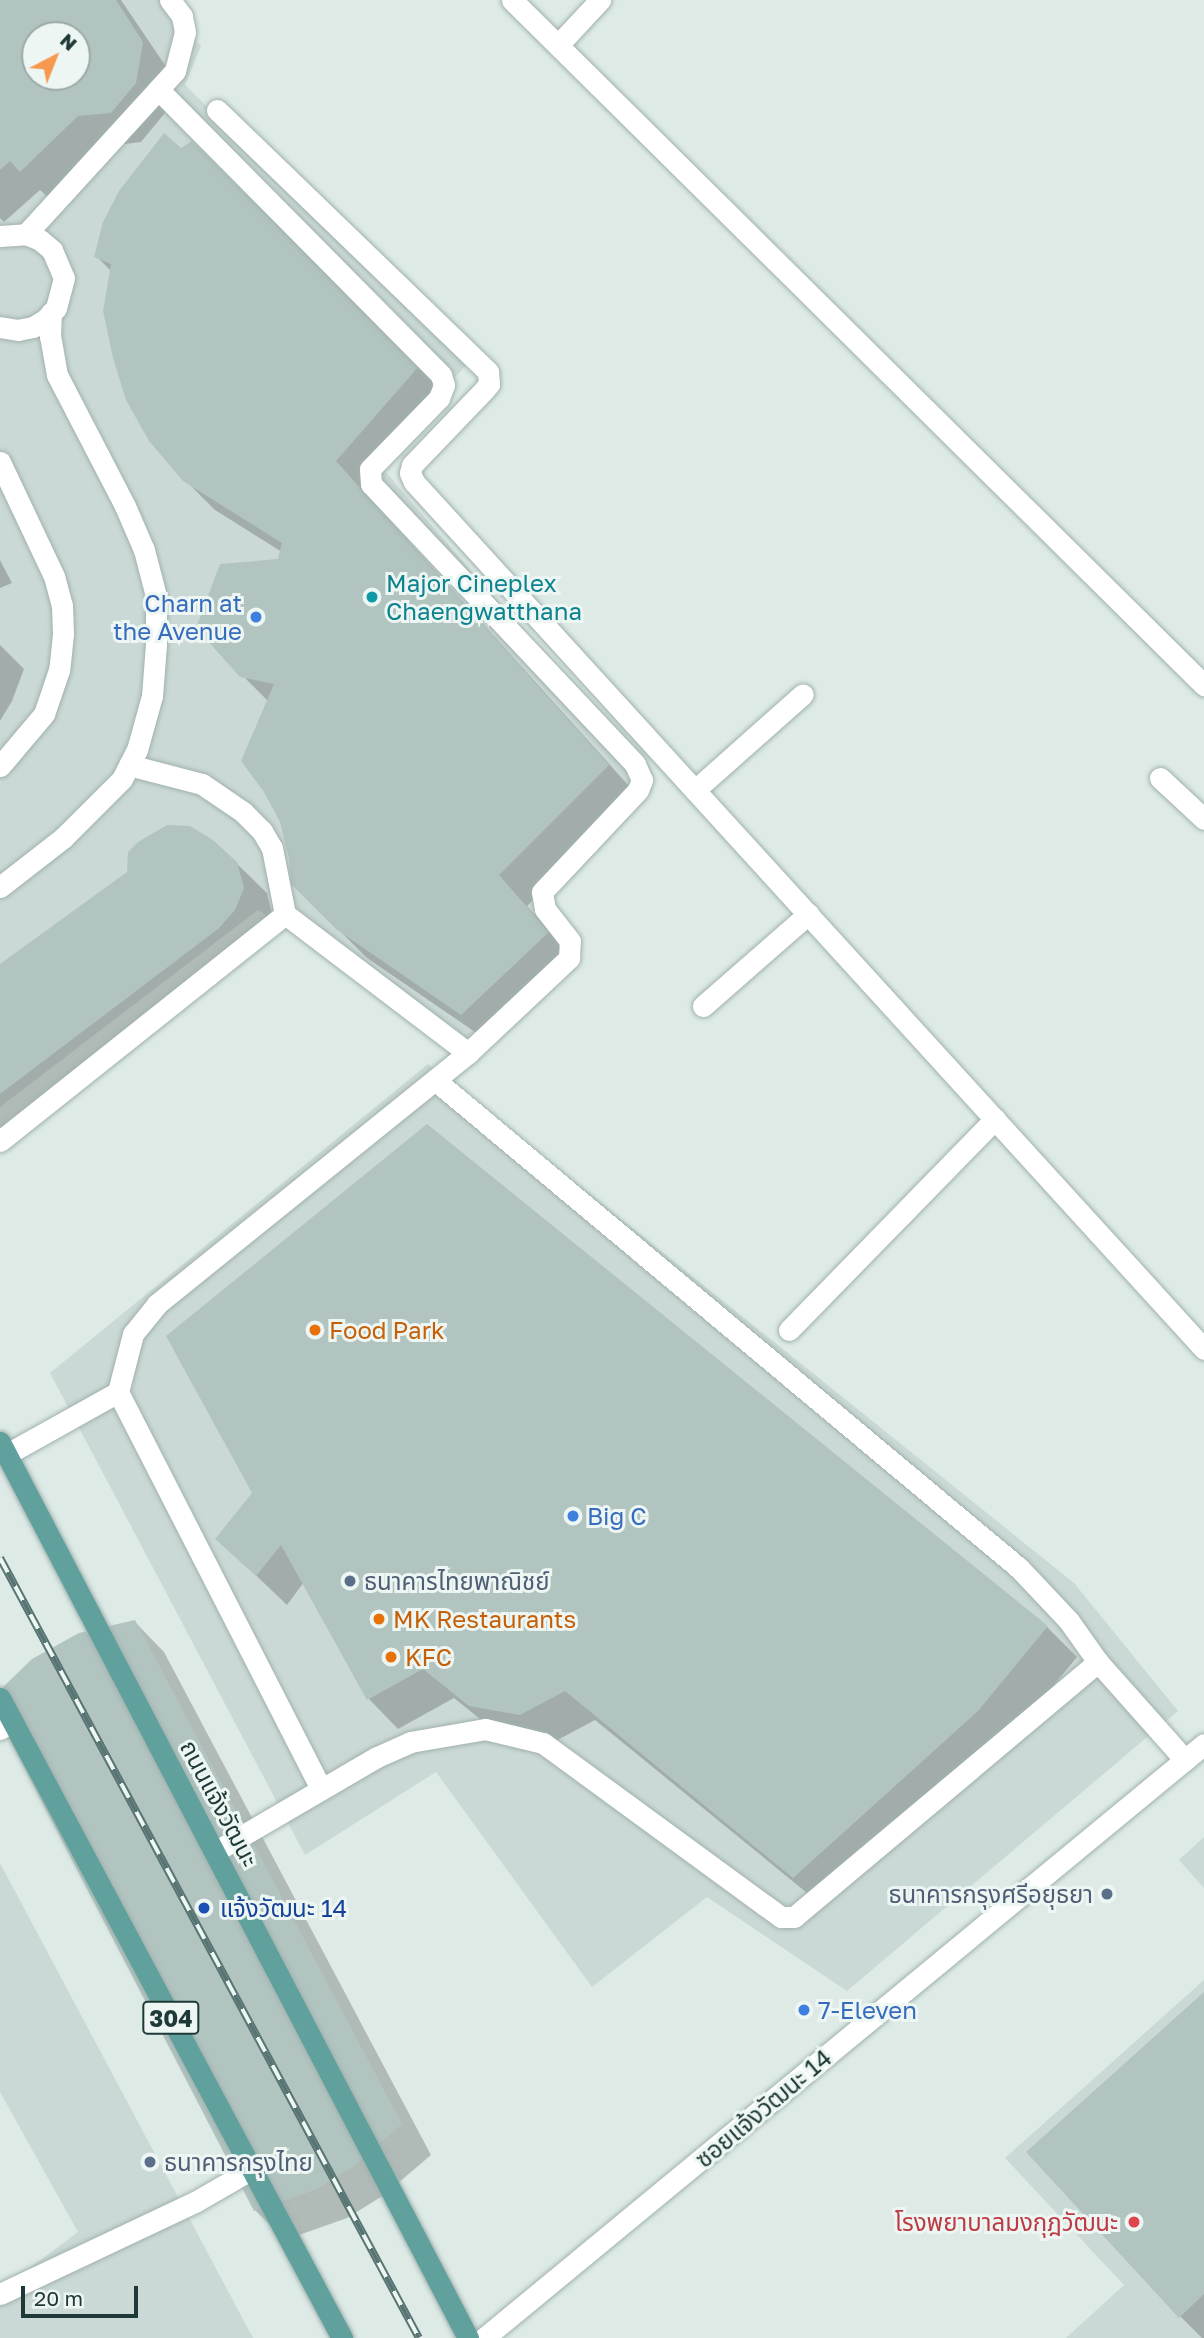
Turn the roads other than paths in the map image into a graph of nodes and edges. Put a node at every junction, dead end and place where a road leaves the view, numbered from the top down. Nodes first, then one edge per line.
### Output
1 (170, 0) edge
2 (512, 0) edge
3 (600, 0) edge
4 (558, 46) junction
5 (158, 89) junction
6 (217, 110) dead end
7 (26, 234) junction
8 (0, 236) edge
9 (51, 313) junction
10 (0, 327) edge
11 (0, 462) edge
12 (1204, 685) edge
13 (803, 694) dead end
14 (130, 765) junction
15 (0, 766) edge
16 (1160, 778) dead end
17 (695, 790) junction
18 (1204, 819) edge
19 (0, 887) edge
20 (285, 914) junction
21 (808, 914) junction
22 (703, 1006) dead end
23 (468, 1053) junction
24 (435, 1080) junction
25 (995, 1119) junction
26 (0, 1141) edge
27 (789, 1330) dead end
28 (1204, 1349) edge
29 (118, 1392) junction
30 (3, 1448) edge
31 (1098, 1662) junction
32 (0, 1698) edge
33 (6, 1725) edge
34 (1204, 1744) edge
35 (1185, 1760) junction
36 (320, 1787) junction
37 (216, 1851) junction
38 (252, 2169) junction
39 (0, 2294) edge
40 (342, 2338) edge
41 (468, 2338) edge
42 (484, 2338) edge

1 - 5 street
2 - 4 street
3 - 4 street
4 - 12 street
5 - 7 street
5 - 23 street
6 - 17 street
7 - 8 street
7 - 9 street
9 - 10 street
9 - 14 street
11 - 15 street
13 - 17 street
14 - 19 street
14 - 20 street
16 - 18 street
17 - 21 street
20 - 23 street
20 - 26 street
21 - 22 street
21 - 25 street
23 - 24 street
24 - 29 street
24 - 31 street
25 - 27 street
25 - 28 street
29 - 30 street
29 - 36 street
30 - 37 main road, ถนนแจ้งวัฒนะ
31 - 35 street
31 - 36 street
32 - 33 main road, 304
33 - 38 main road, 304
34 - 35 street, ซอยแจ้งวัฒนะ 14
35 - 42 street, ซอยแจ้งวัฒนะ 14
36 - 37 street
37 - 41 main road, ถนนแจ้งวัฒนะ
38 - 39 street
38 - 40 main road, 304

